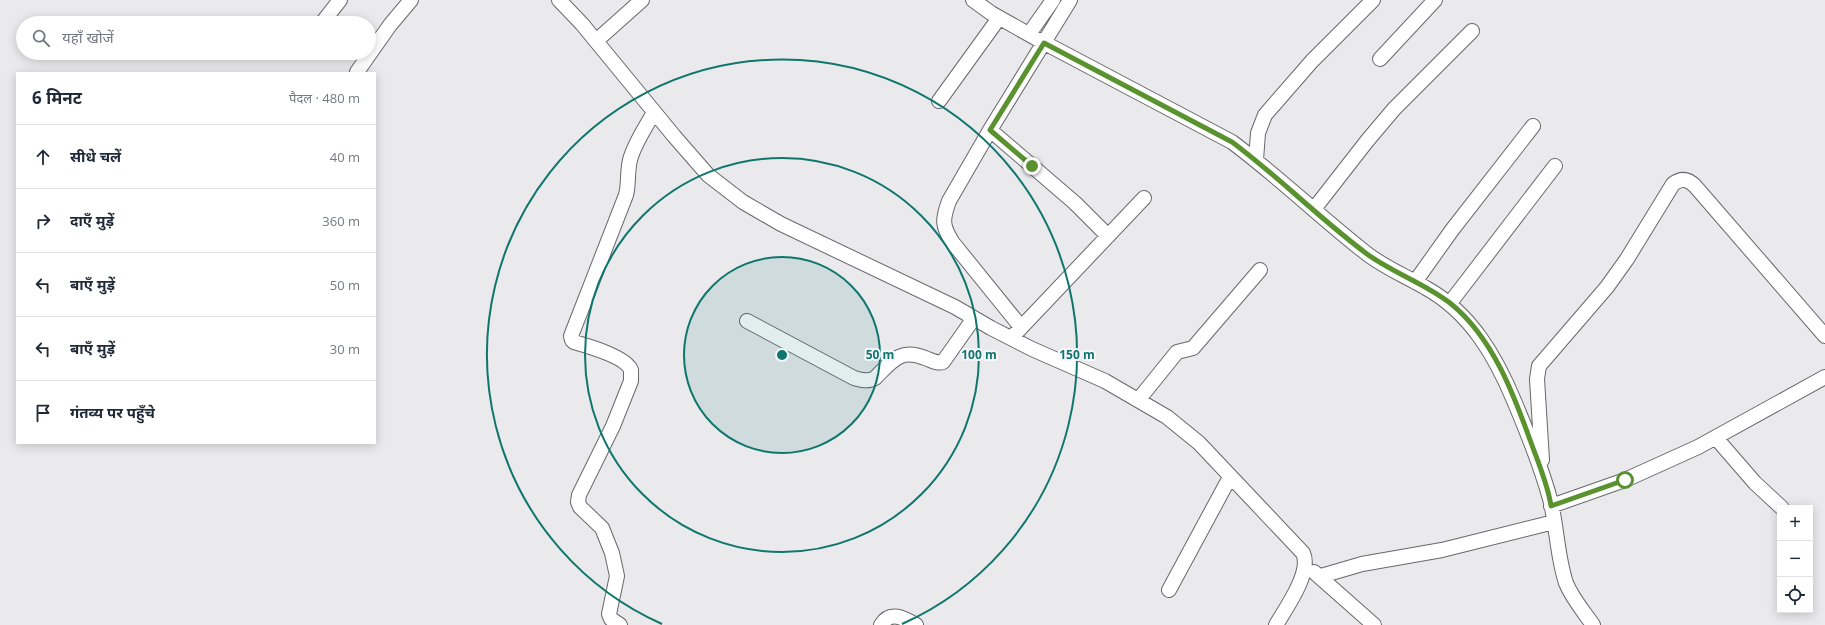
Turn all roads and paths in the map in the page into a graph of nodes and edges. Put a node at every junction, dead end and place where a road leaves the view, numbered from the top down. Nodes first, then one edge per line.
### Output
1 (340, 0) edge
2 (411, 0) edge
3 (560, 0) edge
4 (642, 0) edge
5 (973, 0) edge
6 (1053, 0) edge
7 (1070, 0) edge
8 (1373, 0) edge
9 (1435, 0) edge
10 (327, 16) edge
11 (999, 18) junction
12 (1472, 31) dead end
13 (1037, 39) junction
14 (596, 42) junction
15 (376, 45) edge
16 (365, 60) edge
17 (1380, 60) dead end
18 (357, 72) edge
19 (939, 101) dead end
20 (654, 112) junction
21 (1534, 126) dead end
22 (990, 130) junction
23 (1256, 160) junction
24 (1555, 166) dead end
25 (1144, 198) dead end
26 (1314, 209) junction
27 (1108, 236) junction
28 (1260, 270) dead end
29 (1415, 282) junction
30 (1450, 303) junction
31 (974, 318) junction
32 (747, 321) dead end
33 (1016, 332) junction
34 (1825, 336) edge
35 (1825, 377) edge
36 (1139, 399) junction
37 (1716, 438) junction
38 (1230, 477) junction
39 (1543, 477) junction
40 (1779, 505) edge
41 (1551, 506) junction
42 (1554, 522) junction
43 (1305, 566) junction
44 (1321, 576) junction
45 (1169, 590) dead end
46 (620, 625) edge
47 (881, 625) edge
48 (916, 625) edge
49 (1276, 625) edge
50 (1374, 625) edge
51 (1594, 625) edge

1 - 10 street
2 - 15 street
3 - 14 street
4 - 14 street
5 - 11 street
6 - 13 street
7 - 13 street
8 - 23 street
9 - 17 street
11 - 13 street
11 - 19 street
12 - 26 street
13 - 22 street
13 - 23 street
14 - 20 street
16 - 18 street
20 - 31 street
20 - 46 street
21 - 29 street
22 - 27 street
22 - 33 street
23 - 26 street
24 - 30 street
25 - 27 street
26 - 29 street
27 - 33 street
28 - 36 street
29 - 30 street
30 - 39 street
31 - 32 street
31 - 33 street
33 - 36 street
34 - 39 street
35 - 37 street
36 - 38 street
37 - 40 street
37 - 41 street
38 - 43 street
38 - 45 street
39 - 41 street
41 - 42 street
42 - 44 street
42 - 51 street
43 - 44 street
43 - 49 street
44 - 50 street
47 - 48 street

